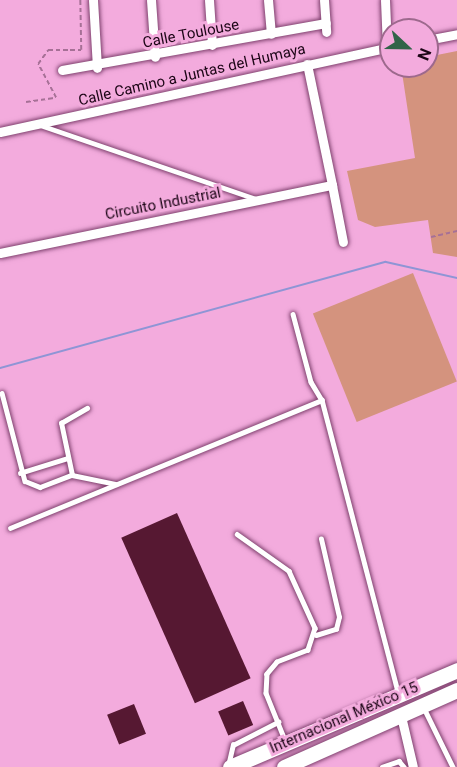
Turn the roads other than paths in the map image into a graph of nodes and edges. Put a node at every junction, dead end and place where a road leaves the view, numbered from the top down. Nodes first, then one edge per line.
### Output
1 (93, 0) edge
2 (152, 0) edge
3 (209, 0) edge
4 (268, 0) edge
5 (324, 0) edge
6 (385, 0) edge
7 (387, 18) edge
8 (271, 34) junction
9 (457, 34) edge
10 (439, 38) edge
11 (212, 45) junction
12 (379, 49) edge
13 (155, 57) junction
14 (307, 64) junction
15 (97, 68) junction
16 (62, 70) dead end
17 (40, 125) junction
18 (0, 132) edge
19 (332, 185) junction
20 (260, 200) junction
21 (343, 242) dead end
22 (0, 253) edge
23 (293, 314) dead end
24 (2, 393) dead end
25 (322, 400) junction
26 (87, 408) dead end
27 (68, 458) junction
28 (20, 473) junction
29 (72, 475) junction
30 (116, 484) junction
31 (10, 528) dead end
32 (237, 534) dead end
33 (321, 539) dead end
34 (316, 635) junction
35 (457, 665) edge
36 (457, 670) edge
37 (429, 682) junction
38 (457, 690) edge
39 (399, 695) junction
40 (423, 706) junction
41 (401, 716) junction
42 (278, 722) junction
43 (286, 743) junction
44 (385, 766) edge
45 (229, 767) edge
46 (284, 767) edge
47 (404, 767) edge
48 (413, 767) edge
49 (453, 767) edge

1 - 15 street
2 - 13 street
3 - 11 street
4 - 8 street
5 - 8 street, Calle Toulouse
6 - 7 street
8 - 11 street, Calle Toulouse
9 - 10 street
11 - 13 street, Calle Toulouse
12 - 14 street, Calle Camino a Juntas del Humaya
13 - 15 street, Calle Toulouse
14 - 17 street, Calle Camino a Juntas del Humaya
14 - 19 street
15 - 16 street, Calle Toulouse
17 - 18 street, Calle Camino a Juntas del Humaya
17 - 20 lane
19 - 20 street, Circuito Industrial
19 - 21 street
20 - 22 street, Circuito Industrial
23 - 25 lane
24 - 28 lane
25 - 30 lane
25 - 39 lane
26 - 27 lane
27 - 28 lane
27 - 29 lane
28 - 29 lane
29 - 30 lane
30 - 31 lane
32 - 34 lane
33 - 34 lane
34 - 42 lane
35 - 37 main road
36 - 37 main road, Internacional México 15
37 - 39 main road, Internacional México 15
38 - 40 main road, Internacional México 15
39 - 43 main road, Internacional México 15
40 - 41 main road, Internacional México 15
40 - 49 lane
41 - 46 main road, Internacional México 15
41 - 48 street
42 - 43 lane
42 - 45 lane
43 - 45 main road, Internacional México 15
44 - 47 lane

